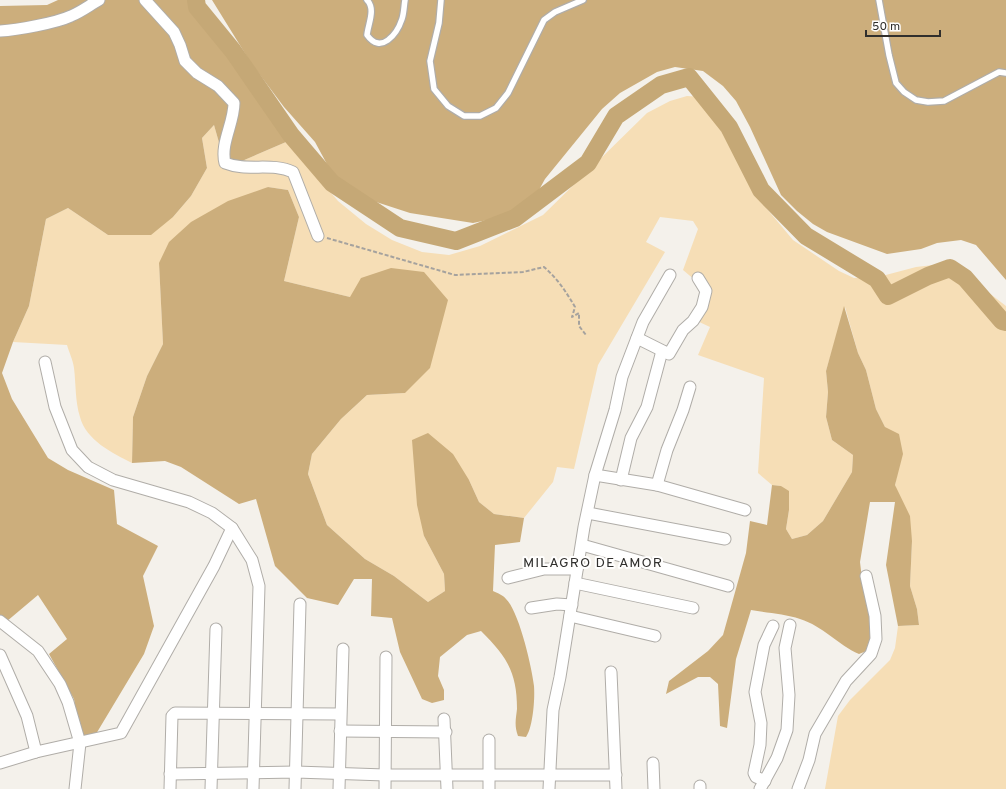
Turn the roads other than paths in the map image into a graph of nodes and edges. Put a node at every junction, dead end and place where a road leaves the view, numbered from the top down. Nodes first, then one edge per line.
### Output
1 (98, 0) edge
2 (144, 0) edge
3 (367, 0) edge
4 (405, 0) edge
5 (441, 0) edge
6 (583, 0) edge
7 (879, 0) edge
8 (0, 30) edge
9 (1006, 73) edge
10 (318, 236) road end
11 (670, 275) dead end
12 (698, 278) dead end
13 (637, 338) junction
14 (662, 351) junction
15 (45, 362) dead end
16 (690, 387) dead end
17 (595, 475) junction
18 (621, 480) junction
19 (657, 485) junction
20 (745, 510) dead end
21 (588, 513) junction
22 (232, 528) junction
23 (725, 539) dead end
24 (582, 545) junction
25 (577, 569) junction
26 (866, 576) dead end
27 (508, 578) dead end
28 (575, 583) junction
29 (728, 586) dead end
30 (300, 604) dead end
31 (531, 608) dead end
32 (693, 608) dead end
33 (571, 610) junction
34 (0, 621) edge
35 (790, 625) dead end
36 (773, 626) dead end
37 (216, 630) dead end
38 (654, 636) dead end
39 (343, 649) dead end
40 (0, 655) edge
41 (386, 657) dead end
42 (611, 672) dead end
43 (214, 713) junction
44 (255, 713) junction
45 (297, 713) junction
46 (340, 714) junction
47 (444, 719) dead end
48 (385, 730) junction
49 (340, 731) junction
50 (446, 732) junction
51 (489, 740) dead end
52 (80, 743) junction
53 (36, 752) junction
54 (653, 763) dead end
55 (0, 764) edge
56 (253, 772) junction
57 (296, 772) junction
58 (212, 773) junction
59 (340, 773) junction
60 (170, 774) junction
61 (447, 774) junction
62 (489, 774) junction
63 (549, 774) junction
64 (385, 775) junction
65 (616, 775) junction
66 (762, 785) edge
67 (75, 789) edge
68 (170, 789) edge
69 (211, 789) edge
70 (253, 789) edge
71 (295, 789) edge
72 (339, 789) edge
73 (385, 789) edge
74 (447, 789) edge
75 (489, 789) edge
76 (549, 789) edge
77 (616, 789) edge
78 (654, 789) edge
79 (798, 789) edge

1 - 8 street
2 - 10 street
3 - 4 lane
5 - 6 lane
7 - 9 lane
11 - 13 street
12 - 14 street
13 - 14 street
13 - 17 street
14 - 18 street
15 - 22 street
16 - 19 street
17 - 18 street
17 - 21 street
18 - 19 street
19 - 20 street
21 - 23 street
21 - 24 street
22 - 44 street
22 - 52 street
24 - 25 street
24 - 29 street
25 - 27 street
25 - 28 street
26 - 79 street
28 - 32 street
28 - 33 street
30 - 45 street
31 - 33 street
33 - 38 street
33 - 63 street
34 - 52 street
35 - 66 street
36 - 66 street
37 - 43 street
39 - 46 street
40 - 53 street
41 - 48 street
42 - 65 street
43 - 44 street
43 - 58 street
43 - 60 street
44 - 45 street
44 - 56 street
45 - 46 street
45 - 57 street
46 - 49 street
47 - 50 street
48 - 49 street
48 - 50 street
48 - 64 street
49 - 59 street
50 - 61 street
51 - 62 street
52 - 53 street
52 - 67 street
53 - 55 street
54 - 78 street
56 - 57 street
56 - 58 street
56 - 70 street
57 - 59 street
57 - 71 street
58 - 60 street
58 - 69 street
59 - 64 street
59 - 72 street
60 - 68 street
61 - 62 street
61 - 64 street
61 - 74 street
62 - 63 street
62 - 75 street
63 - 65 street
63 - 76 street
64 - 73 street
65 - 77 street

